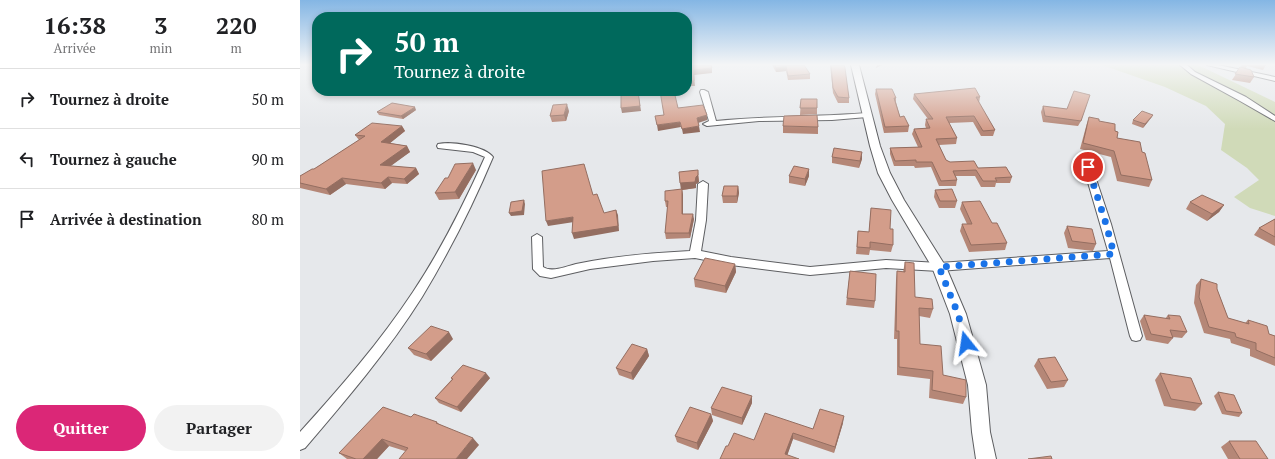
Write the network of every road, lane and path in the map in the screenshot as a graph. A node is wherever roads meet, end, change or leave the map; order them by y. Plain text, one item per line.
1 (860, 86) edge
2 (1219, 86) edge
3 (704, 92) dead end
4 (867, 115) junction
5 (1275, 118) edge
6 (442, 146) dead end
7 (1084, 155) dead end
8 (703, 184) dead end
9 (537, 236) dead end
10 (695, 254) junction
11 (1114, 254) junction
12 (939, 267) junction
13 (1136, 336) dead end
14 (300, 443) edge
15 (986, 459) edge

1 - 4 street
2 - 5 street
3 - 4 street
4 - 12 street
6 - 14 street
7 - 11 street
8 - 10 street
9 - 10 street
10 - 12 street
11 - 12 street
11 - 13 street
12 - 15 street

